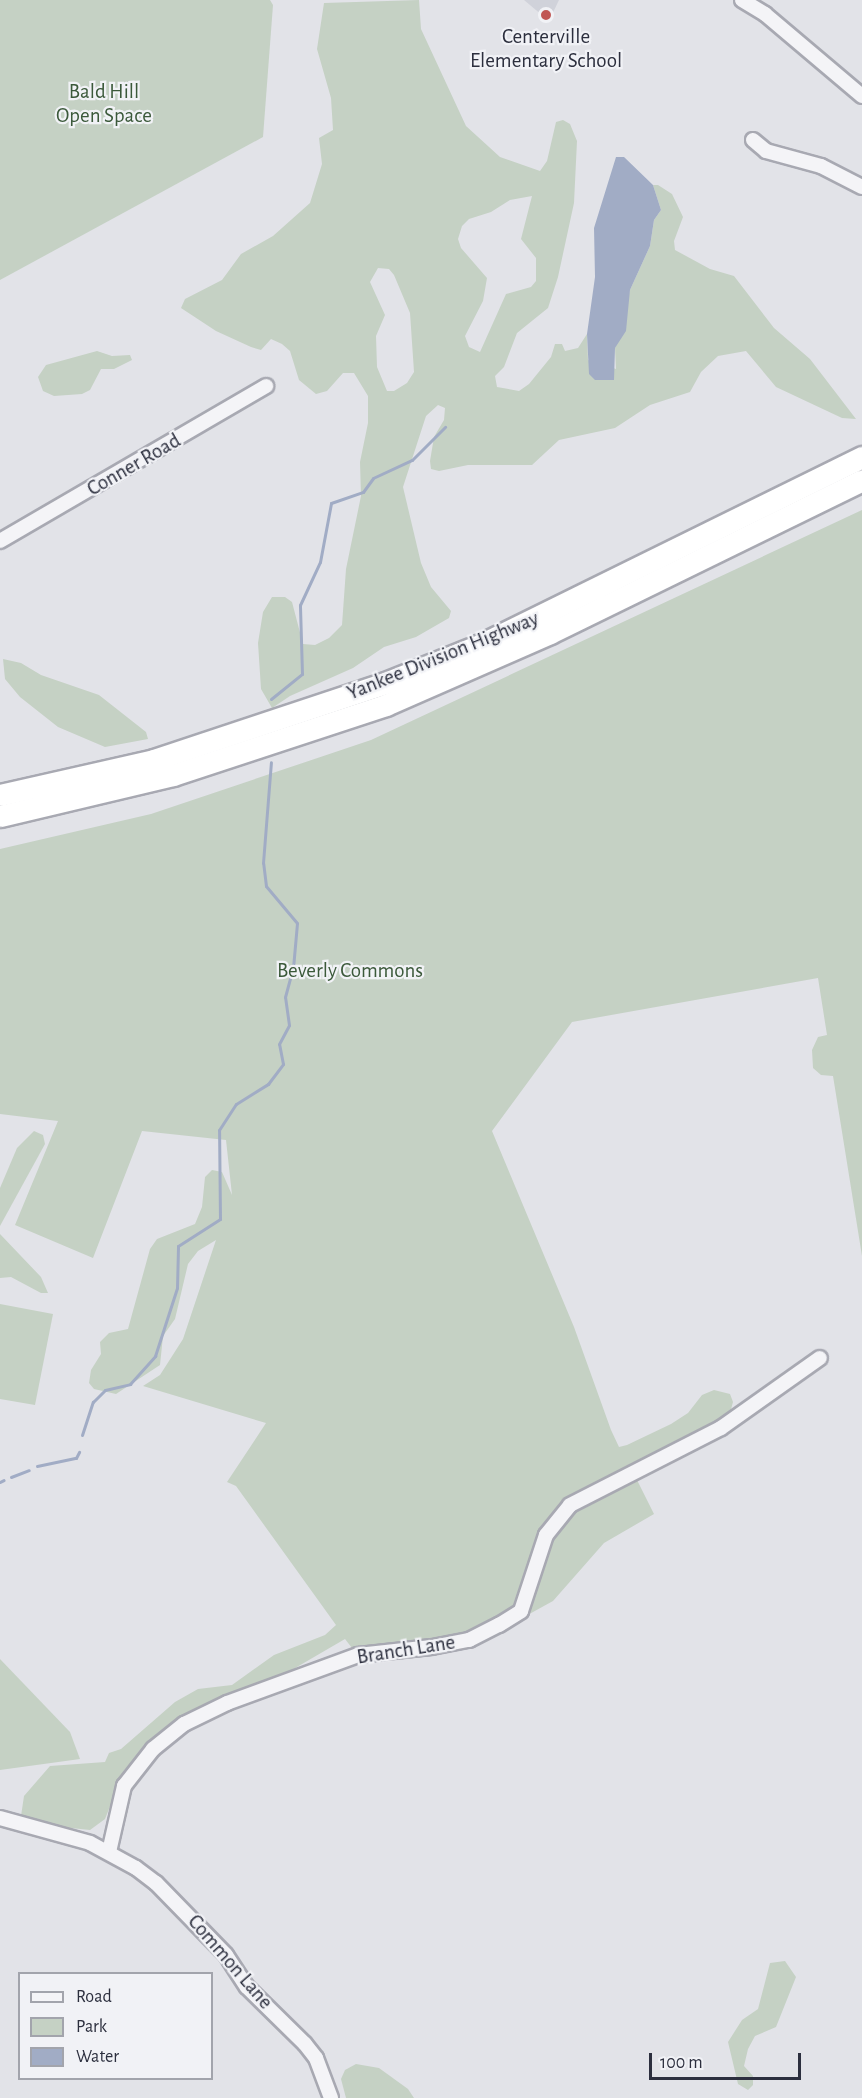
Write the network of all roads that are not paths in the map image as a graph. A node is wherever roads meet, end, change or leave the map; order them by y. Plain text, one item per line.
1 (742, 0) edge
2 (862, 96) edge
3 (753, 140) dead end
4 (862, 187) edge
5 (267, 386) dead end
6 (862, 457) edge
7 (862, 480) edge
8 (0, 541) edge
9 (0, 795) edge
10 (0, 816) edge
11 (820, 1358) dead end
12 (0, 1818) edge
13 (109, 1852) junction
14 (331, 2098) edge

1 - 2 street
3 - 4 street
5 - 8 street, Conner Road
6 - 9 highway, Yankee Division Highway
7 - 10 highway, Yankee Division Highway
11 - 13 street, Branch Lane
12 - 13 street, Common Lane
13 - 14 street, Common Lane

